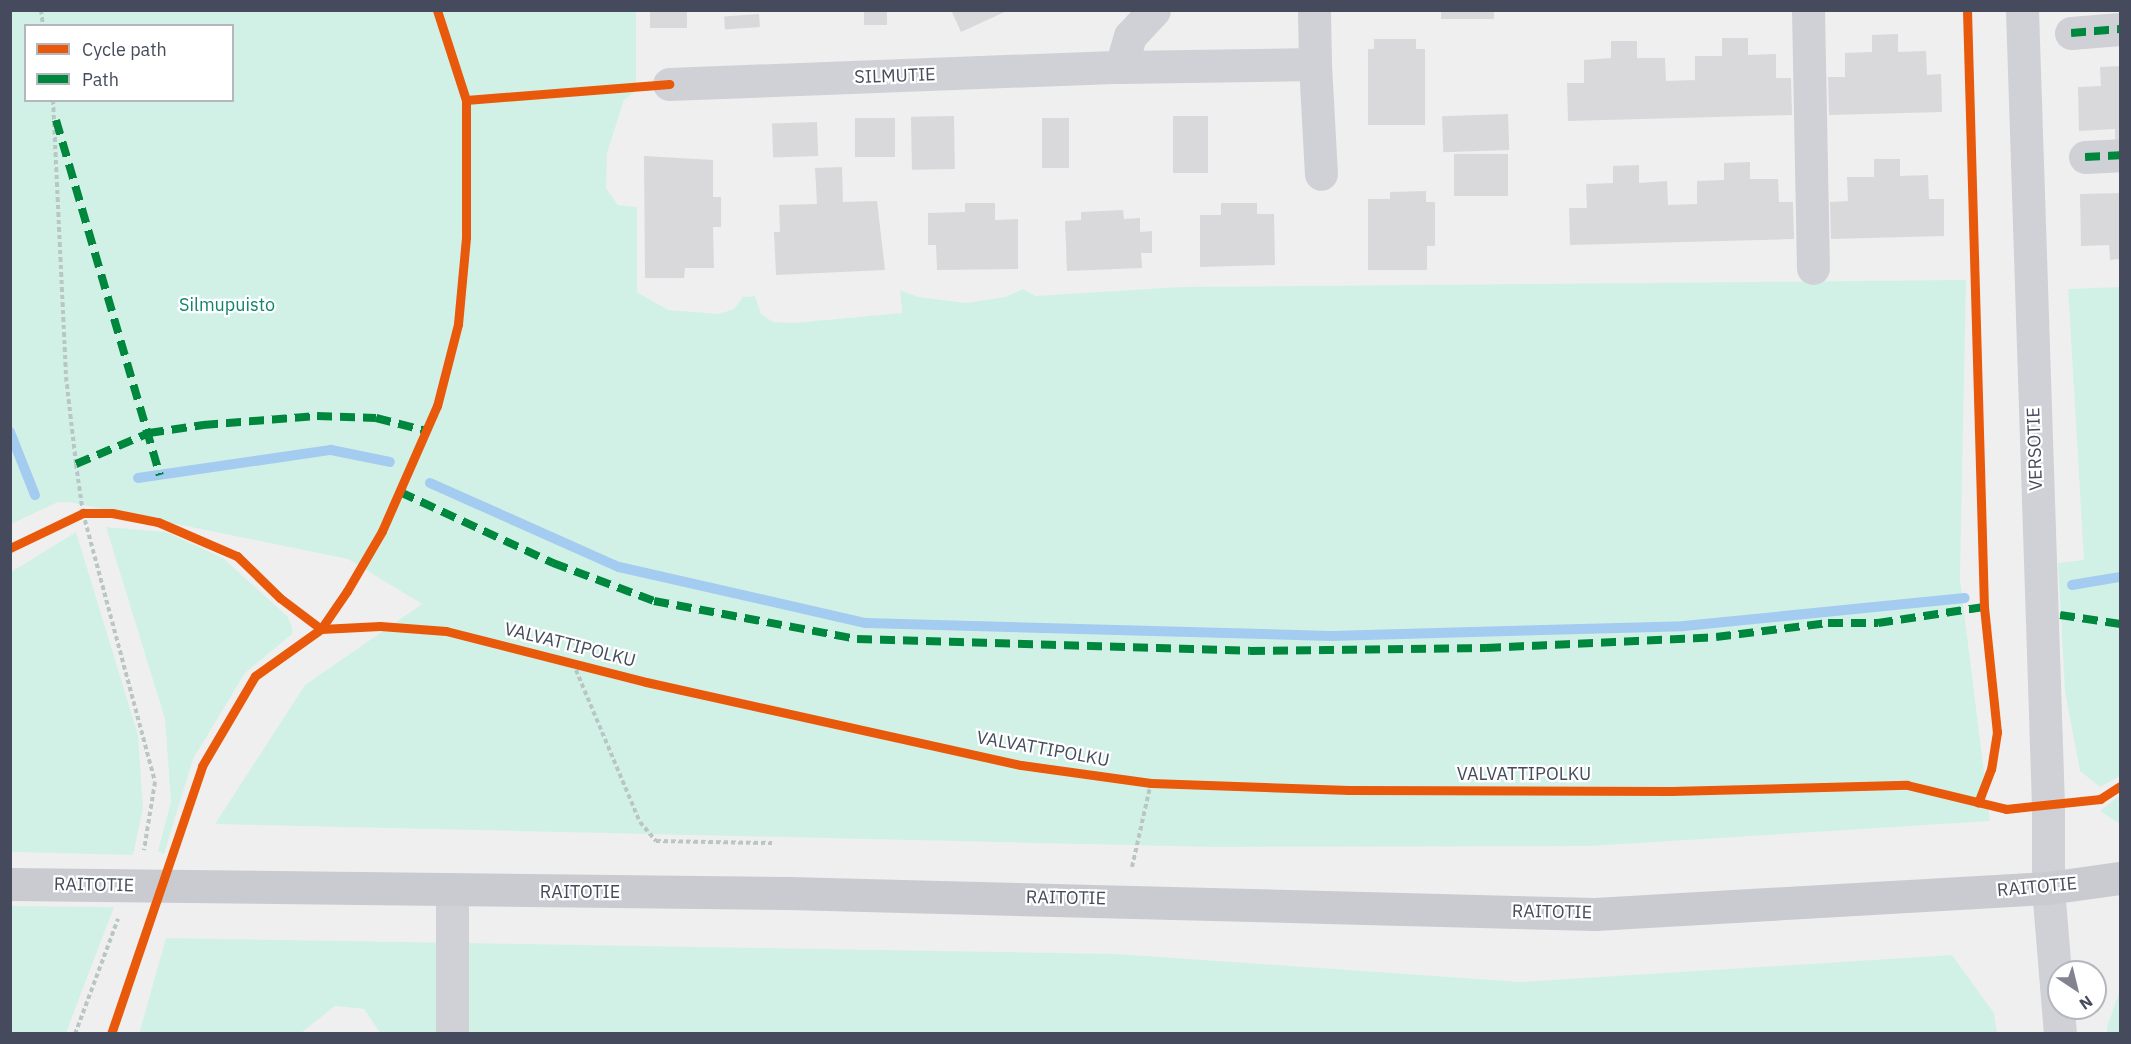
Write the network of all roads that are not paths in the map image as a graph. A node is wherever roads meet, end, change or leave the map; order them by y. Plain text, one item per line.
1 (1154, 10) edge
2 (1314, 10) edge
3 (1808, 10) edge
4 (2022, 10) edge
5 (2121, 29) edge
6 (2071, 33) dead end
7 (1315, 64) junction
8 (1121, 67) junction
9 (669, 84) dead end
10 (2121, 155) edge
11 (2085, 157) dead end
12 (1321, 174) dead end
13 (1813, 268) dead end
14 (2121, 878) edge
15 (10, 884) edge
16 (2048, 888) junction
17 (452, 892) junction
18 (452, 1034) edge
19 (2060, 1034) edge

1 - 8 street
2 - 7 street
3 - 13 street
4 - 16 street, VERSOTIE
5 - 6 street
7 - 8 street, SILMUTIE
7 - 12 street
8 - 9 street, SILMUTIE
10 - 11 street
14 - 16 main road, RAITOTIE
15 - 17 main road, RAITOTIE
16 - 17 main road, RAITOTIE
16 - 19 street, VERSOTIE
17 - 18 street

